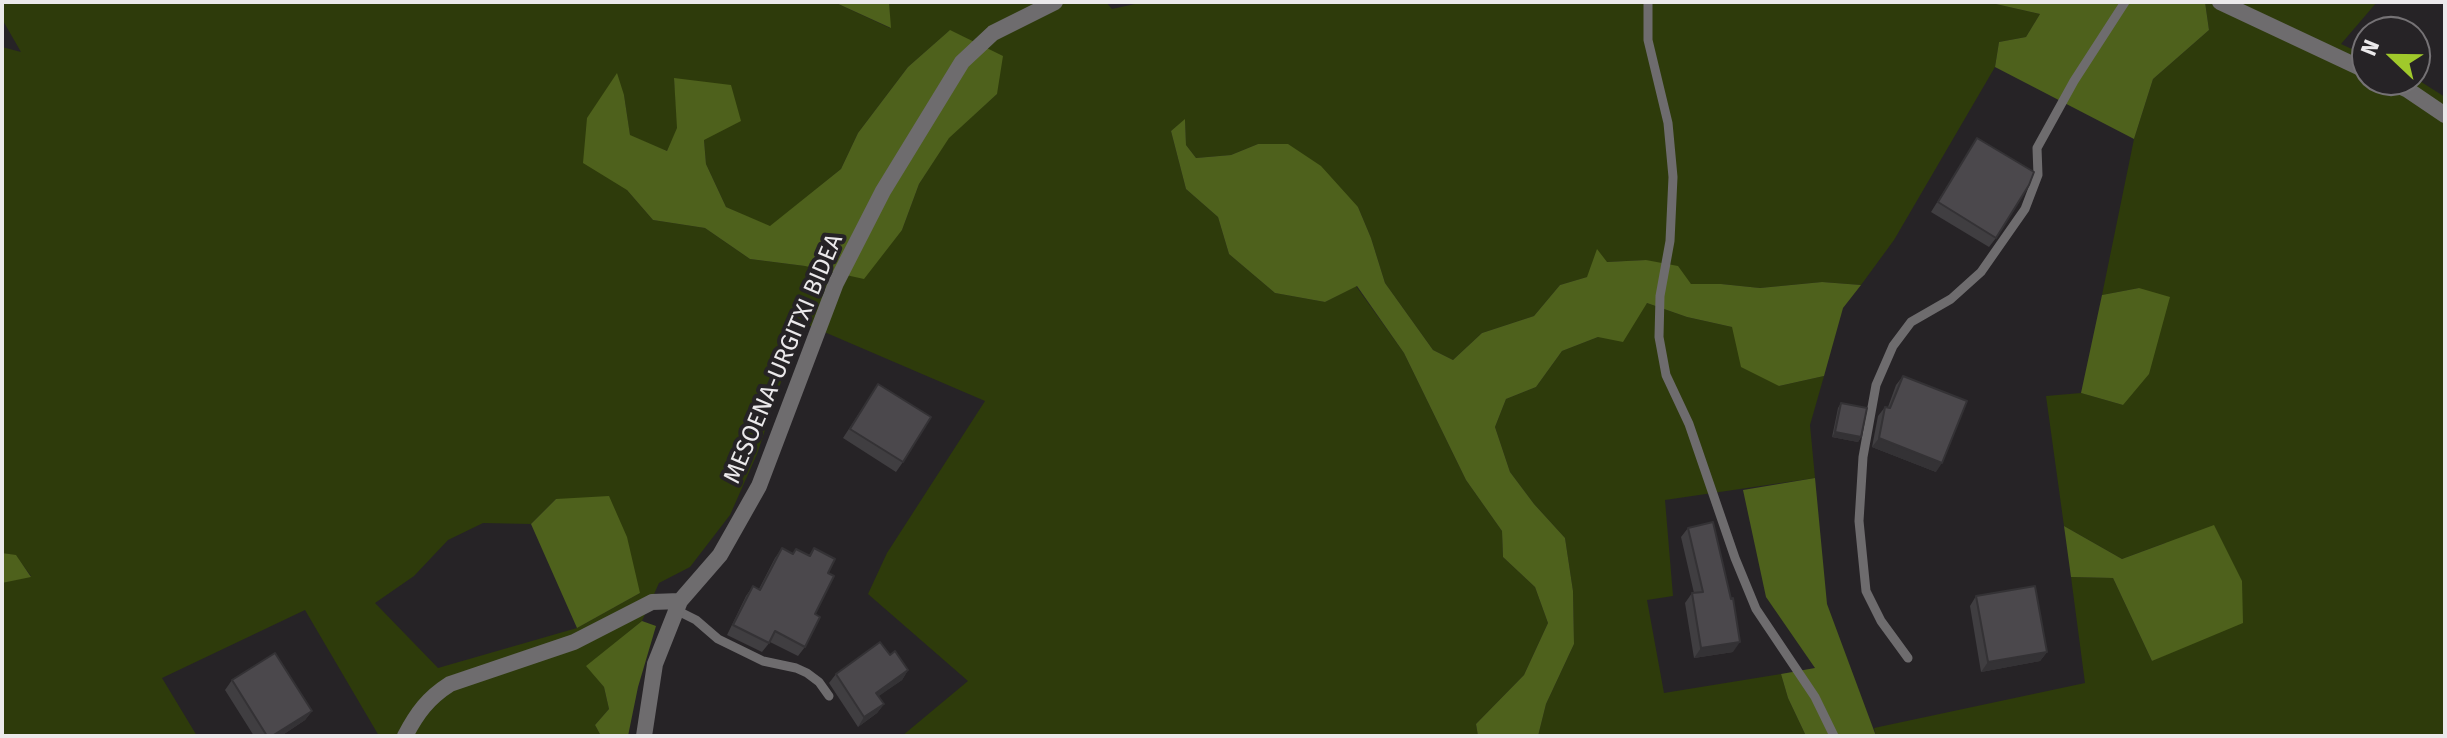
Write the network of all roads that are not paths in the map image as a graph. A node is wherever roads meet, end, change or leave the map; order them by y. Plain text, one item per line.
1 (1055, 2) edge
2 (1648, 2) edge
3 (2125, 2) edge
4 (2220, 2) edge
5 (2351, 63) edge
6 (2417, 96) edge
7 (2445, 115) edge
8 (678, 606) junction
9 (1908, 658) dead end
10 (829, 696) dead end
11 (405, 736) edge
12 (644, 736) edge
13 (1834, 736) edge

1 - 8 street, MESOENA-URGITXI BIDEA
2 - 13 lane
3 - 9 lane
4 - 5 street
6 - 7 street
8 - 10 lane
8 - 11 street
8 - 12 street, MESOENA-URGITXI BIDEA

